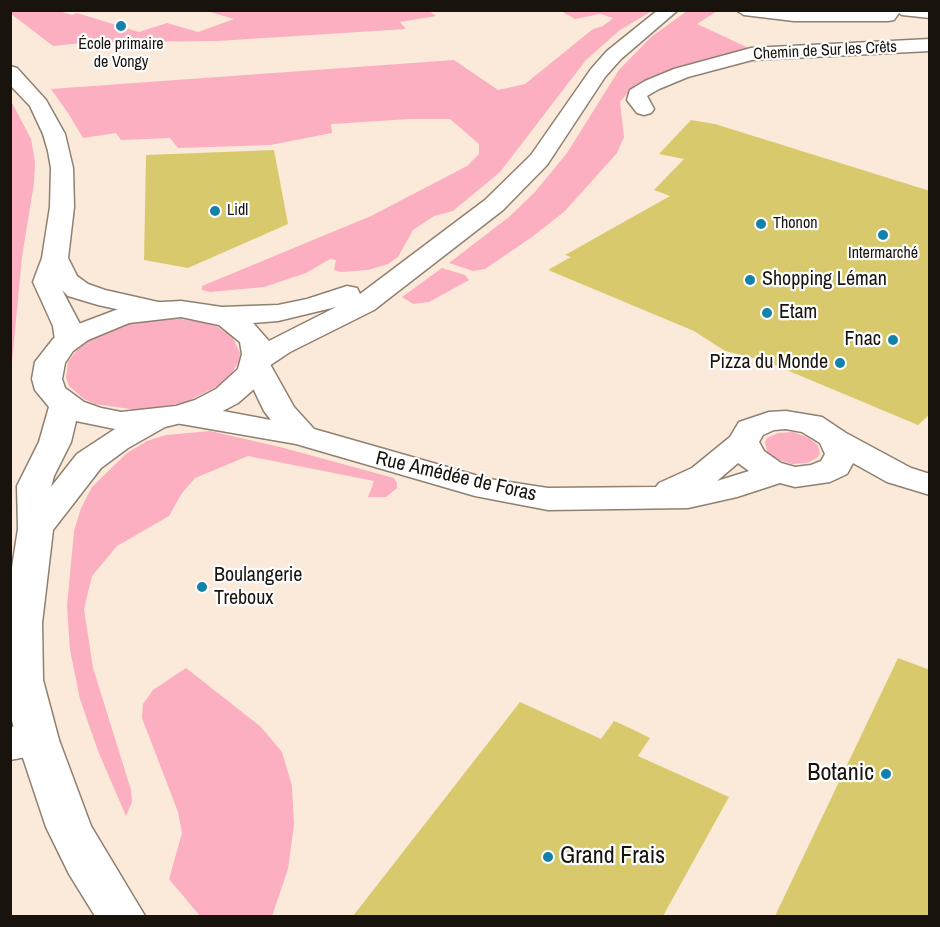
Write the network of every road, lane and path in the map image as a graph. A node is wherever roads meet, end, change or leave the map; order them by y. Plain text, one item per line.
1 (670, 10) edge
2 (744, 10) edge
3 (893, 10) edge
4 (902, 10) edge
5 (930, 14) edge
6 (930, 45) edge
7 (10, 72) edge
8 (644, 109) dead end
9 (55, 258) junction
10 (411, 266) junction
11 (158, 310) junction
12 (219, 316) junction
13 (69, 340) junction
14 (256, 362) junction
15 (65, 404) junction
16 (173, 416) junction
17 (303, 436) junction
18 (743, 442) junction
19 (833, 455) junction
20 (777, 473) junction
21 (914, 480) edge
22 (647, 498) junction
23 (36, 530) junction
24 (24, 742) edge
25 (121, 916) edge

1 - 10 street
2 - 3 street
4 - 5 street
6 - 8 street, Chemin de Sur les Crêts
7 - 9 street
9 - 11 street
9 - 13 street
10 - 12 street
10 - 14 street
11 - 12 street
11 - 13 street
12 - 14 street, Rue Amédée de Foras
13 - 15 street
14 - 16 street
14 - 17 street, Rue Amédée de Foras
15 - 16 street
15 - 23 street
16 - 17 street, Rue Amédée de Foras
16 - 23 street
17 - 22 street, Rue Amédée de Foras
18 - 19 street
18 - 20 street
18 - 22 street, Rue Amédée de Foras
19 - 20 street
19 - 21 street
20 - 22 street, Rue Amédée de Foras
23 - 24 street
24 - 25 street

